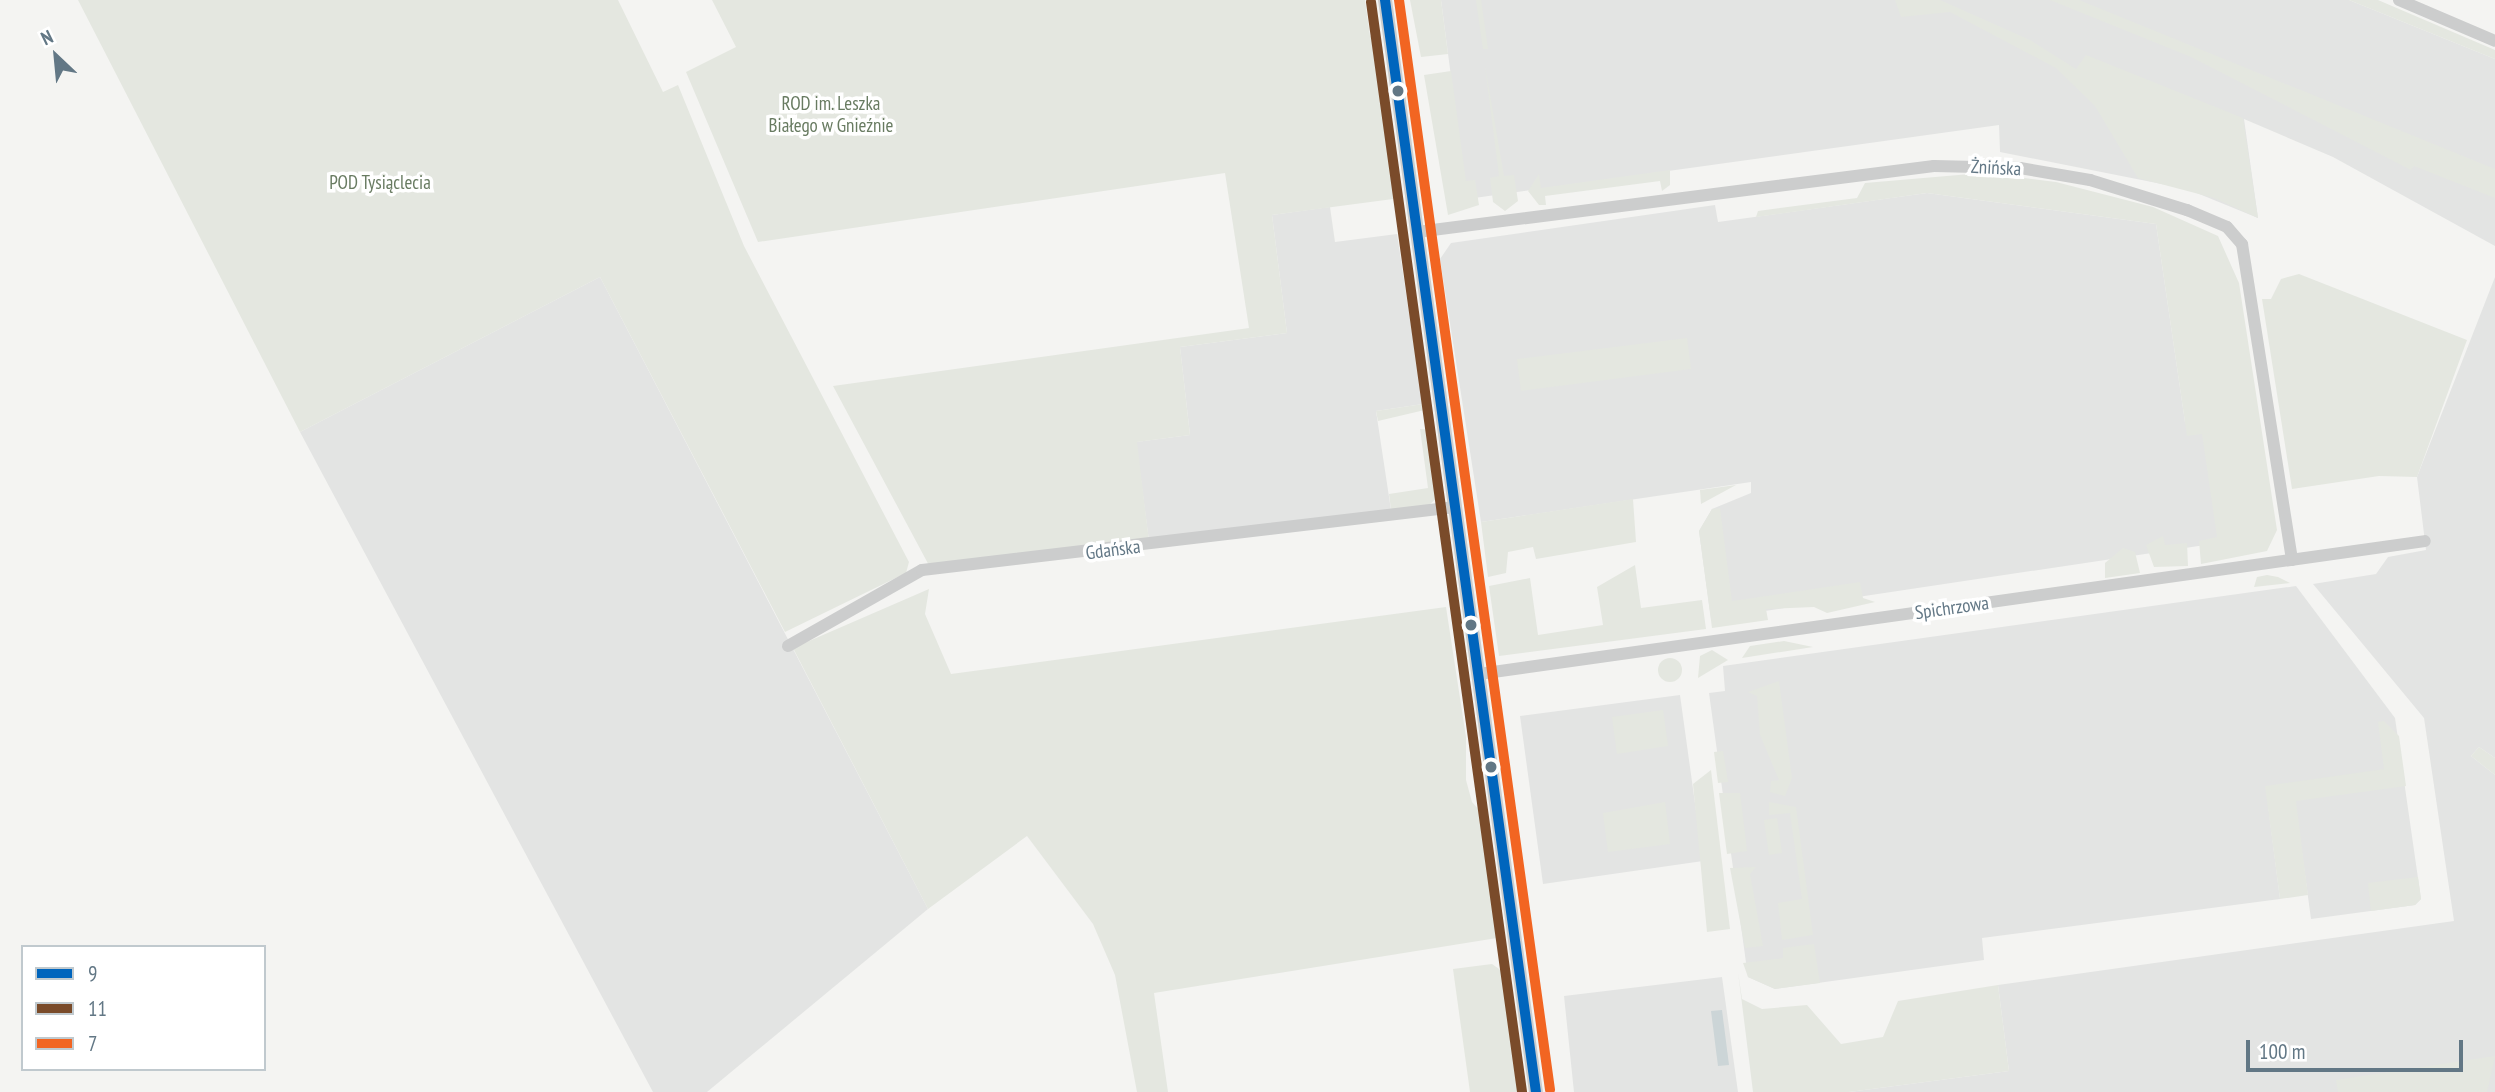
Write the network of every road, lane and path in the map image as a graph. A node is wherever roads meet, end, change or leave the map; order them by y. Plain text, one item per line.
1 (1385, 0) edge
2 (2399, 0) edge
3 (2495, 41) edge
4 (1417, 232) junction
5 (1455, 507) junction
6 (2425, 541) dead end
7 (2292, 560) junction
8 (788, 646) dead end
9 (1479, 674) junction
10 (1536, 1092) edge

1 - 4 street
2 - 3 street
4 - 5 street
4 - 7 street, Żnińska
5 - 8 street, Gdańska
5 - 9 street
6 - 7 street, Spichrzowa
7 - 9 street, Spichrzowa
9 - 10 street

